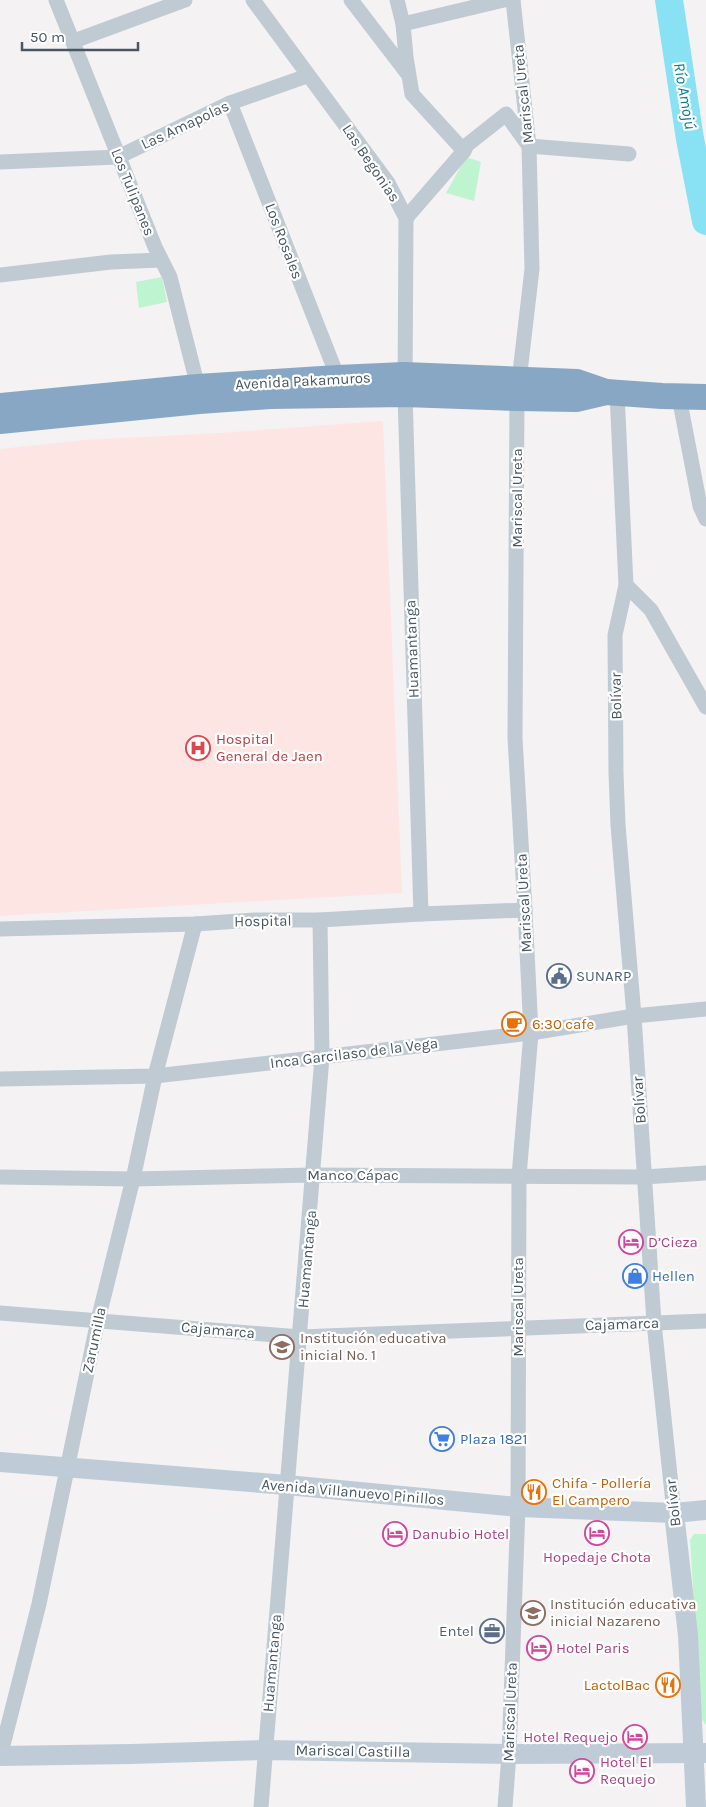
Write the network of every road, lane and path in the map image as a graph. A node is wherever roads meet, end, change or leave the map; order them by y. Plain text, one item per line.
1 (56, 0) edge
2 (185, 0) edge
3 (253, 0) edge
4 (397, 0) edge
5 (504, 0) edge
6 (513, 0) edge
7 (357, 4) edge
8 (403, 24) junction
9 (74, 41) junction
10 (307, 76) junction
11 (409, 76) junction
12 (230, 103) junction
13 (529, 146) junction
14 (464, 151) junction
15 (629, 154) dead end
16 (118, 157) junction
17 (0, 162) edge
18 (406, 218) junction
19 (161, 260) junction
20 (0, 274) edge
21 (338, 378) junction
22 (404, 384) junction
23 (198, 387) junction
24 (518, 389) junction
25 (612, 392) junction
26 (693, 397) edge
27 (0, 406) edge
28 (0, 421) edge
29 (706, 519) edge
30 (626, 585) junction
31 (706, 707) edge
32 (525, 910) junction
33 (421, 914) junction
34 (320, 920) junction
35 (195, 924) junction
36 (0, 930) edge
37 (706, 1009) edge
38 (634, 1016) junction
39 (531, 1032) junction
40 (322, 1057) junction
41 (155, 1076) junction
42 (0, 1080) edge
43 (706, 1174) edge
44 (314, 1175) junction
45 (519, 1176) junction
46 (644, 1176) junction
47 (0, 1177) edge
48 (133, 1179) junction
49 (0, 1313) edge
50 (98, 1320) junction
51 (706, 1321) edge
52 (654, 1322) junction
53 (517, 1328) junction
54 (300, 1337) junction
55 (0, 1462) edge
56 (67, 1468) junction
57 (287, 1485) junction
58 (518, 1507) junction
59 (706, 1510) edge
60 (674, 1513) junction
61 (265, 1750) junction
62 (700, 1753) edge
63 (509, 1754) junction
64 (0, 1756) edge
65 (261, 1807) edge
66 (505, 1807) edge
67 (696, 1807) edge

1 - 9 street, Los Tulipanes
2 - 9 street
3 - 10 street, Las Begonias
4 - 8 street
5 - 8 street
6 - 13 street, Mariscal Ureta
7 - 11 street
8 - 11 street
9 - 16 street, Los Tulipanes
10 - 12 street, Las Amapolas
10 - 18 street, Las Begonias
11 - 14 street
12 - 16 street, Las Amapolas
12 - 21 street, Los Rosales
13 - 14 street
13 - 15 street
13 - 24 street, Mariscal Ureta
14 - 18 street
16 - 17 street, Las Amapolas
16 - 19 street, Los Tulipanes
18 - 22 street, Las Begonias
19 - 20 street
19 - 23 street, Los Tulipanes
21 - 22 highway, Avenida Pakamuros
21 - 23 highway, Avenida Pakamuros
22 - 24 highway, Avenida Pakamuros
22 - 28 highway, Avenida Pakamuros
22 - 33 street, Huamantanga
23 - 27 highway, Avenida Pakamuros
24 - 25 highway, Avenida Pakamuros
24 - 32 street, Mariscal Ureta
25 - 26 highway, Avenida Pakamuros
25 - 30 street, Bolívar
26 - 29 street
30 - 31 street
30 - 38 street, Bolívar
32 - 33 street, Hospital
32 - 39 street, Mariscal Ureta
33 - 34 street, Hospital
34 - 35 street, Hospital
34 - 40 street, Huamantanga
35 - 36 street, Hospital
35 - 41 street, Zarumilla
37 - 38 street, Inca Garcilaso de la Vega
38 - 39 street, Inca Garcilaso de la Vega
38 - 46 street, Bolívar
39 - 40 street, Inca Garcilaso de la Vega
39 - 45 street, Mariscal Ureta
40 - 41 street, Inca Garcilaso de la Vega
40 - 44 street, Huamantanga
41 - 42 street, Inca Garcilaso de la Vega
41 - 48 street, Zarumilla
43 - 46 street, Manco Cápac
44 - 45 street, Manco Cápac
44 - 48 street, Manco Cápac
44 - 54 street, Huamantanga
45 - 46 street, Manco Cápac
45 - 53 street, Mariscal Ureta
46 - 52 street, Bolívar
47 - 48 street, Manco Cápac
48 - 50 street, Zarumilla
49 - 50 street, Cajamarca
50 - 54 street, Cajamarca
50 - 56 street, Zarumilla
51 - 52 street, Cajamarca
52 - 53 street, Cajamarca
52 - 60 street, Bolívar
53 - 54 street, Cajamarca
53 - 58 street, Mariscal Ureta
54 - 57 street, Huamantanga
55 - 56 street, Avenida Villanuevo Pinillos
56 - 57 street, Avenida Villanuevo Pinillos
56 - 64 street, Zarumilla
57 - 58 street, Avenida Villanuevo Pinillos
57 - 61 street, Huamantanga
58 - 60 street, Avenida Villanuevo Pinillos
58 - 63 street, Mariscal Ureta
59 - 60 street, Avenida Villanuevo Pinillos
60 - 62 street, Bolívar
61 - 63 street, Mariscal Castilla
61 - 64 street, Mariscal Castilla
61 - 65 street, Huamantanga
62 - 63 street, Mariscal Castilla
62 - 67 street, Bolívar
63 - 66 street, Mariscal Ureta

